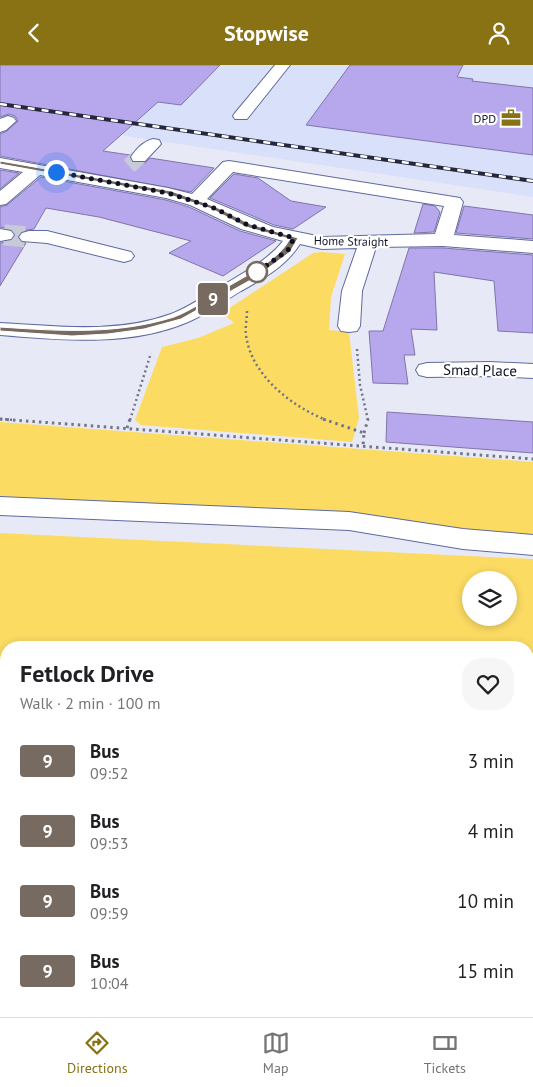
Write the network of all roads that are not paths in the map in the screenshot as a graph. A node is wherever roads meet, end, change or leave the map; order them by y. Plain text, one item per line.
1 (283, 65) edge
2 (241, 116) dead end
3 (153, 144) dead end
4 (0, 163) edge
5 (37, 169) junction
6 (112, 182) junction
7 (0, 200) edge
8 (196, 201) junction
9 (29, 237) tunnel mouth
10 (294, 238) junction
11 (443, 240) junction
12 (368, 243) junction
13 (533, 247) edge
14 (124, 256) dead end
15 (349, 326) road end
16 (0, 329) edge
17 (427, 370) dead end
18 (533, 371) edge
19 (0, 506) edge
20 (533, 545) edge

1 - 2 street
3 - 6 street
4 - 5 street, Home Straight
5 - 6 street, Home Straight
5 - 7 street
6 - 8 street, Home Straight
8 - 10 street, Home Straight
8 - 11 street
9 - 14 street
10 - 12 street, Home Straight
10 - 16 street
11 - 12 street, Home Straight
11 - 13 street, Home Straight
12 - 15 street
17 - 18 street, Smad Place
19 - 20 street

